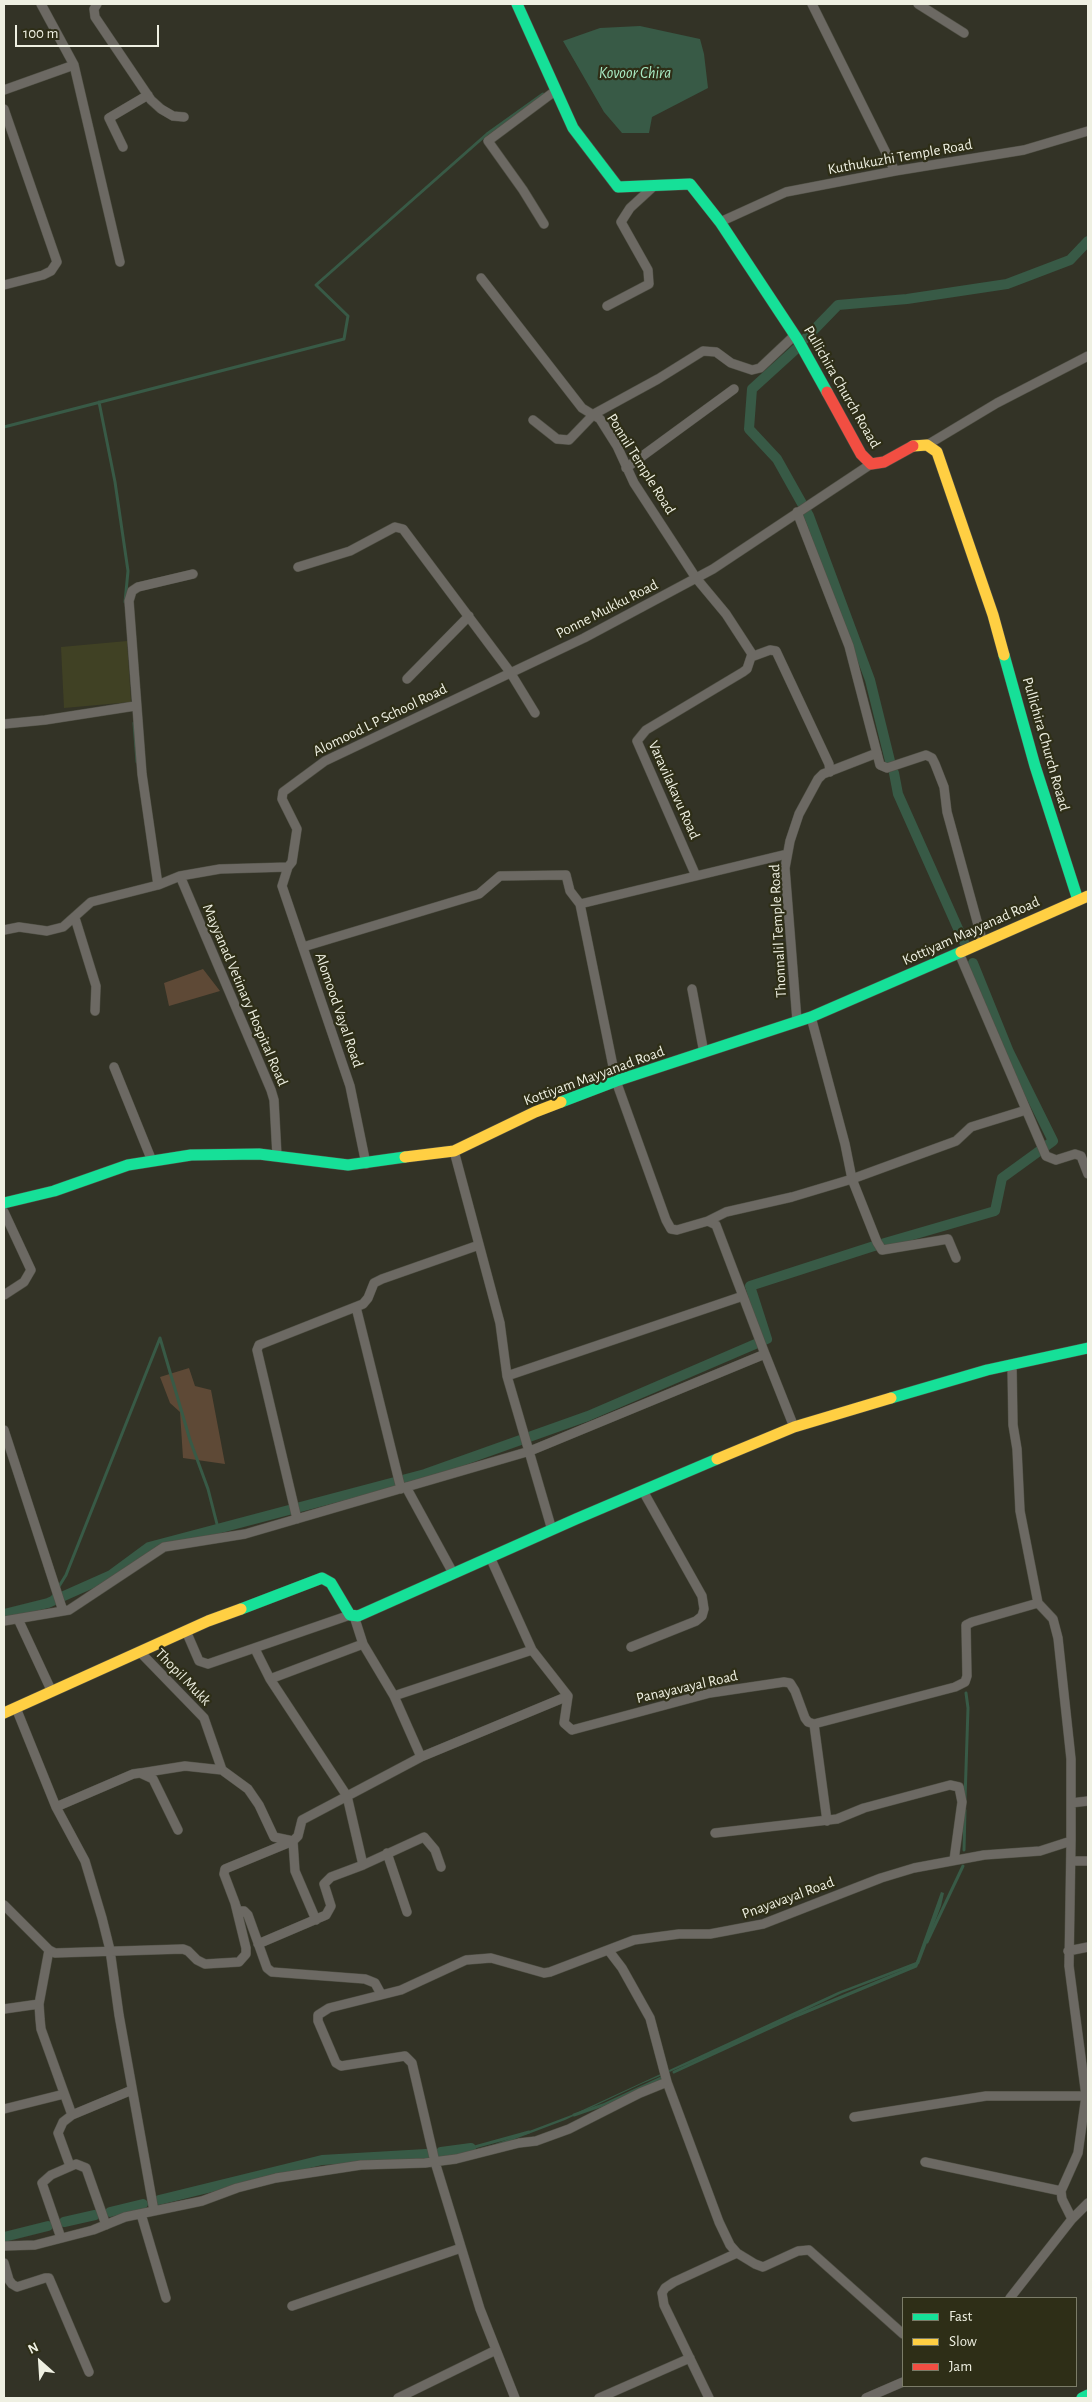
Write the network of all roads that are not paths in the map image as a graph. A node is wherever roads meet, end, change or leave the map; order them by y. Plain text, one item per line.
1 (41, 4) edge
2 (97, 4) edge
3 (516, 4) edge
4 (812, 4) edge
5 (918, 4) edge
6 (964, 33) dead end
7 (74, 65) junction
8 (4, 90) edge
9 (555, 91) junction
10 (148, 96) junction
11 (4, 109) edge
12 (184, 116) dead end
13 (1088, 131) edge
14 (123, 147) dead end
15 (895, 171) junction
16 (654, 186) junction
17 (720, 222) junction
18 (544, 224) dead end
19 (120, 262) dead end
20 (481, 278) dead end
21 (4, 285) edge
22 (607, 306) dead end
23 (794, 335) junction
24 (1088, 356) edge
25 (734, 389) dead end
26 (594, 414) junction
27 (533, 420) dead end
28 (927, 445) junction
29 (871, 464) junction
30 (626, 468) junction
31 (797, 512) junction
32 (298, 567) dead end
33 (192, 574) dead end
34 (696, 578) junction
35 (470, 616) junction
36 (751, 656) junction
37 (510, 672) junction
38 (407, 679) dead end
39 (135, 706) junction
40 (535, 714) dead end
41 (4, 724) edge
42 (877, 753) junction
43 (830, 772) junction
44 (787, 854) junction
45 (288, 867) junction
46 (180, 876) junction
47 (696, 876) junction
48 (158, 885) junction
49 (1083, 898) edge
50 (580, 904) junction
51 (75, 918) junction
52 (4, 930) edge
53 (982, 944) junction
54 (303, 947) junction
55 (959, 953) junction
56 (692, 989) dead end
57 (95, 1011) dead end
58 (811, 1017) junction
59 (797, 1021) junction
60 (704, 1053) junction
61 (114, 1067) dead end
62 (616, 1081) junction
63 (1026, 1110) junction
64 (454, 1151) junction
65 (276, 1156) junction
66 (152, 1161) junction
67 (366, 1164) junction
68 (1088, 1174) edge
69 (852, 1179) junction
70 (4, 1203) edge
71 (4, 1212) edge
72 (708, 1221) junction
73 (479, 1245) junction
74 (956, 1258) dead end
75 (4, 1295) edge
76 (743, 1296) junction
77 (356, 1307) junction
78 (1088, 1348) edge
79 (765, 1354) junction
80 (1012, 1366) junction
81 (507, 1376) junction
82 (794, 1427) junction
83 (4, 1430) edge
84 (530, 1451) junction
85 (404, 1488) junction
86 (642, 1491) junction
87 (297, 1519) junction
88 (552, 1530) junction
89 (490, 1557) junction
90 (453, 1573) junction
91 (1038, 1603) junction
92 (63, 1611) junction
93 (352, 1616) junction
94 (18, 1619) junction
95 (4, 1621) edge
96 (186, 1631) junction
97 (363, 1644) junction
98 (631, 1647) dead end
99 (255, 1649) junction
100 (532, 1650) junction
101 (140, 1652) junction
102 (270, 1679) junction
103 (52, 1692) junction
104 (394, 1696) junction
105 (568, 1696) junction
106 (16, 1708) junction
107 (4, 1713) edge
108 (814, 1724) junction
109 (421, 1757) junction
110 (222, 1770) junction
111 (140, 1773) junction
112 (347, 1796) junction
113 (1088, 1801) edge
114 (1071, 1803) junction
115 (56, 1807) junction
116 (827, 1821) junction
117 (178, 1830) dead end
118 (715, 1833) dead end
119 (293, 1841) junction
120 (1071, 1841) junction
121 (387, 1853) junction
122 (954, 1860) junction
123 (1071, 1861) junction
124 (1088, 1861) edge
125 (363, 1865) junction
126 (440, 1867) dead end
127 (235, 1903) junction
128 (4, 1905) edge
129 (407, 1912) dead end
130 (316, 1920) junction
131 (258, 1944) junction
132 (1088, 1947) edge
133 (49, 1950) junction
134 (110, 1950) junction
135 (609, 1951) junction
136 (1068, 1951) junction
137 (381, 1994) junction
138 (39, 2004) junction
139 (4, 2009) edge
140 (667, 2082) junction
141 (132, 2090) junction
142 (64, 2094) junction
143 (1086, 2096) junction
144 (4, 2109) edge
145 (72, 2115) junction
146 (854, 2118) dead end
147 (436, 2162) junction
148 (925, 2162) dead end
149 (70, 2166) junction
150 (1062, 2191) junction
151 (1088, 2204) edge
152 (154, 2211) junction
153 (141, 2214) junction
154 (1072, 2219) junction
155 (106, 2225) junction
156 (61, 2238) junction
157 (4, 2246) edge
158 (461, 2248) junction
159 (737, 2253) junction
160 (4, 2263) edge
161 (1011, 2297) edge
162 (166, 2298) dead end
163 (292, 2306) dead end
164 (902, 2333) edge
165 (496, 2350) junction
166 (690, 2358) junction
167 (89, 2372) dead end
168 (902, 2382) edge
169 (1088, 2395) edge
170 (398, 2398) edge
171 (515, 2398) edge
172 (599, 2398) edge
173 (709, 2398) edge
174 (866, 2398) edge
175 (1082, 2398) edge

1 - 7 street
2 - 10 street
3 - 9 main road, Pullichira Church Roaad
4 - 15 street
5 - 6 street
7 - 8 street
7 - 19 street
9 - 16 main road, Pullichira Church Roaad
9 - 18 street
10 - 12 street
10 - 14 street
11 - 21 street
13 - 15 street, Kuthukuzhi Temple Road
15 - 17 street, Kuthukuzhi Temple Road
16 - 17 main road, Pullichira Church Roaad
16 - 22 street
17 - 23 main road, Pullichira Church Roaad
20 - 26 street, Ponnil Temple Road
23 - 26 street
23 - 29 main road, Pullichira Church Roaad
24 - 28 street
25 - 30 street
26 - 27 street
26 - 30 street, Ponnil Temple Road
28 - 29 main road, Pullichira Church Roaad
28 - 49 main road, Pullichira Church Roaad
29 - 31 street, Ponne Mukku Road
30 - 34 street, Ponnil Temple Road
31 - 34 street, Ponne Mukku Road
31 - 42 street
32 - 35 street
33 - 39 street
34 - 36 street
34 - 37 street, Ponne Mukku Road
35 - 37 street
35 - 38 street
36 - 43 street
36 - 47 street, Varavilakavu Road
37 - 40 street
37 - 45 street, Alomood L P School Road
39 - 41 street
39 - 48 street
42 - 43 street
42 - 53 street
43 - 44 street, Thonnalil Temple Road
44 - 47 street
44 - 59 street, Thonnalil Temple Road
45 - 46 street
45 - 54 street, Alomood Vayal Road
46 - 48 street
46 - 65 street, Mayyanad Vetinary Hospital Road
47 - 50 street
48 - 51 street
49 - 53 main road, Kottiyam Mayyanad Road
50 - 54 street
50 - 62 street
51 - 52 street
51 - 57 street
53 - 55 main road, Kottiyam Mayyanad Road
54 - 67 street, Alomood Vayal Road
55 - 58 main road, Kottiyam Mayyanad Road
55 - 63 street
56 - 60 street
58 - 59 main road, Kottiyam Mayyanad Road
58 - 69 street
59 - 60 main road, Kottiyam Mayyanad Road
60 - 62 main road, Kottiyam Mayyanad Road
61 - 66 street
62 - 64 main road, Kottiyam Mayyanad Road
62 - 72 street
63 - 68 street
63 - 69 street
64 - 67 main road, Kottiyam Mayyanad Road
64 - 73 street
65 - 66 main road, Kottiyam Mayyanad Road
65 - 67 main road, Kottiyam Mayyanad Road
66 - 70 main road, Kottiyam Mayyanad Road
69 - 72 street
69 - 74 street
71 - 75 street
72 - 76 street
73 - 77 street
73 - 81 street
76 - 79 street
76 - 81 street
77 - 85 street
77 - 87 street
78 - 80 main road
79 - 82 street
79 - 84 street
80 - 82 main road
80 - 91 street
81 - 84 street
82 - 86 main road
83 - 92 street
84 - 85 street
84 - 88 street
85 - 87 street
85 - 90 street
86 - 88 main road
86 - 98 street
87 - 92 street
88 - 89 main road
89 - 90 main road
89 - 100 street
90 - 93 main road
91 - 108 street
91 - 114 street
92 - 94 street
93 - 96 main road
93 - 97 street
93 - 99 street
94 - 95 street
94 - 103 street
96 - 99 street
96 - 101 main road
97 - 102 street
97 - 104 street
99 - 102 street
100 - 104 street
100 - 105 street
101 - 103 main road
101 - 110 street, Thopil Mukk
102 - 112 street
103 - 106 main road
104 - 109 street
105 - 108 street, Panayavayal Road
105 - 109 street
106 - 107 main road
106 - 115 street
108 - 116 street
109 - 112 street
110 - 111 street
110 - 119 street
111 - 115 street
111 - 117 street
112 - 119 street
112 - 125 street
113 - 114 street
114 - 120 street
115 - 134 street
116 - 118 street
116 - 122 street
119 - 127 street
119 - 130 street
120 - 122 street, Pnayavayal Road
120 - 123 street
121 - 125 street
121 - 126 street
121 - 129 street
122 - 135 street, Pnayavayal Road
123 - 124 street
123 - 136 street
125 - 130 street
127 - 131 street
127 - 134 street
128 - 133 street
130 - 131 street
131 - 137 street
132 - 136 street
133 - 134 street
133 - 138 street
134 - 141 street
135 - 137 street, Pnayavayal Road
135 - 140 street
136 - 143 street
137 - 147 street, Pnayavayal Road
138 - 139 street
138 - 142 street
140 - 147 street
140 - 159 street
141 - 145 street
141 - 152 street
142 - 144 street
142 - 145 street
143 - 146 street
143 - 150 street
145 - 149 street
147 - 152 street
147 - 158 street
148 - 150 street
149 - 155 street
149 - 156 street
150 - 154 street
151 - 154 street
152 - 153 street
153 - 155 street
153 - 162 street
154 - 161 street
155 - 156 street
156 - 157 street
158 - 163 street
158 - 165 street
159 - 164 street
159 - 166 street
160 - 167 street
165 - 170 street
165 - 171 street
166 - 172 street
166 - 173 street
168 - 174 street
169 - 175 main road

